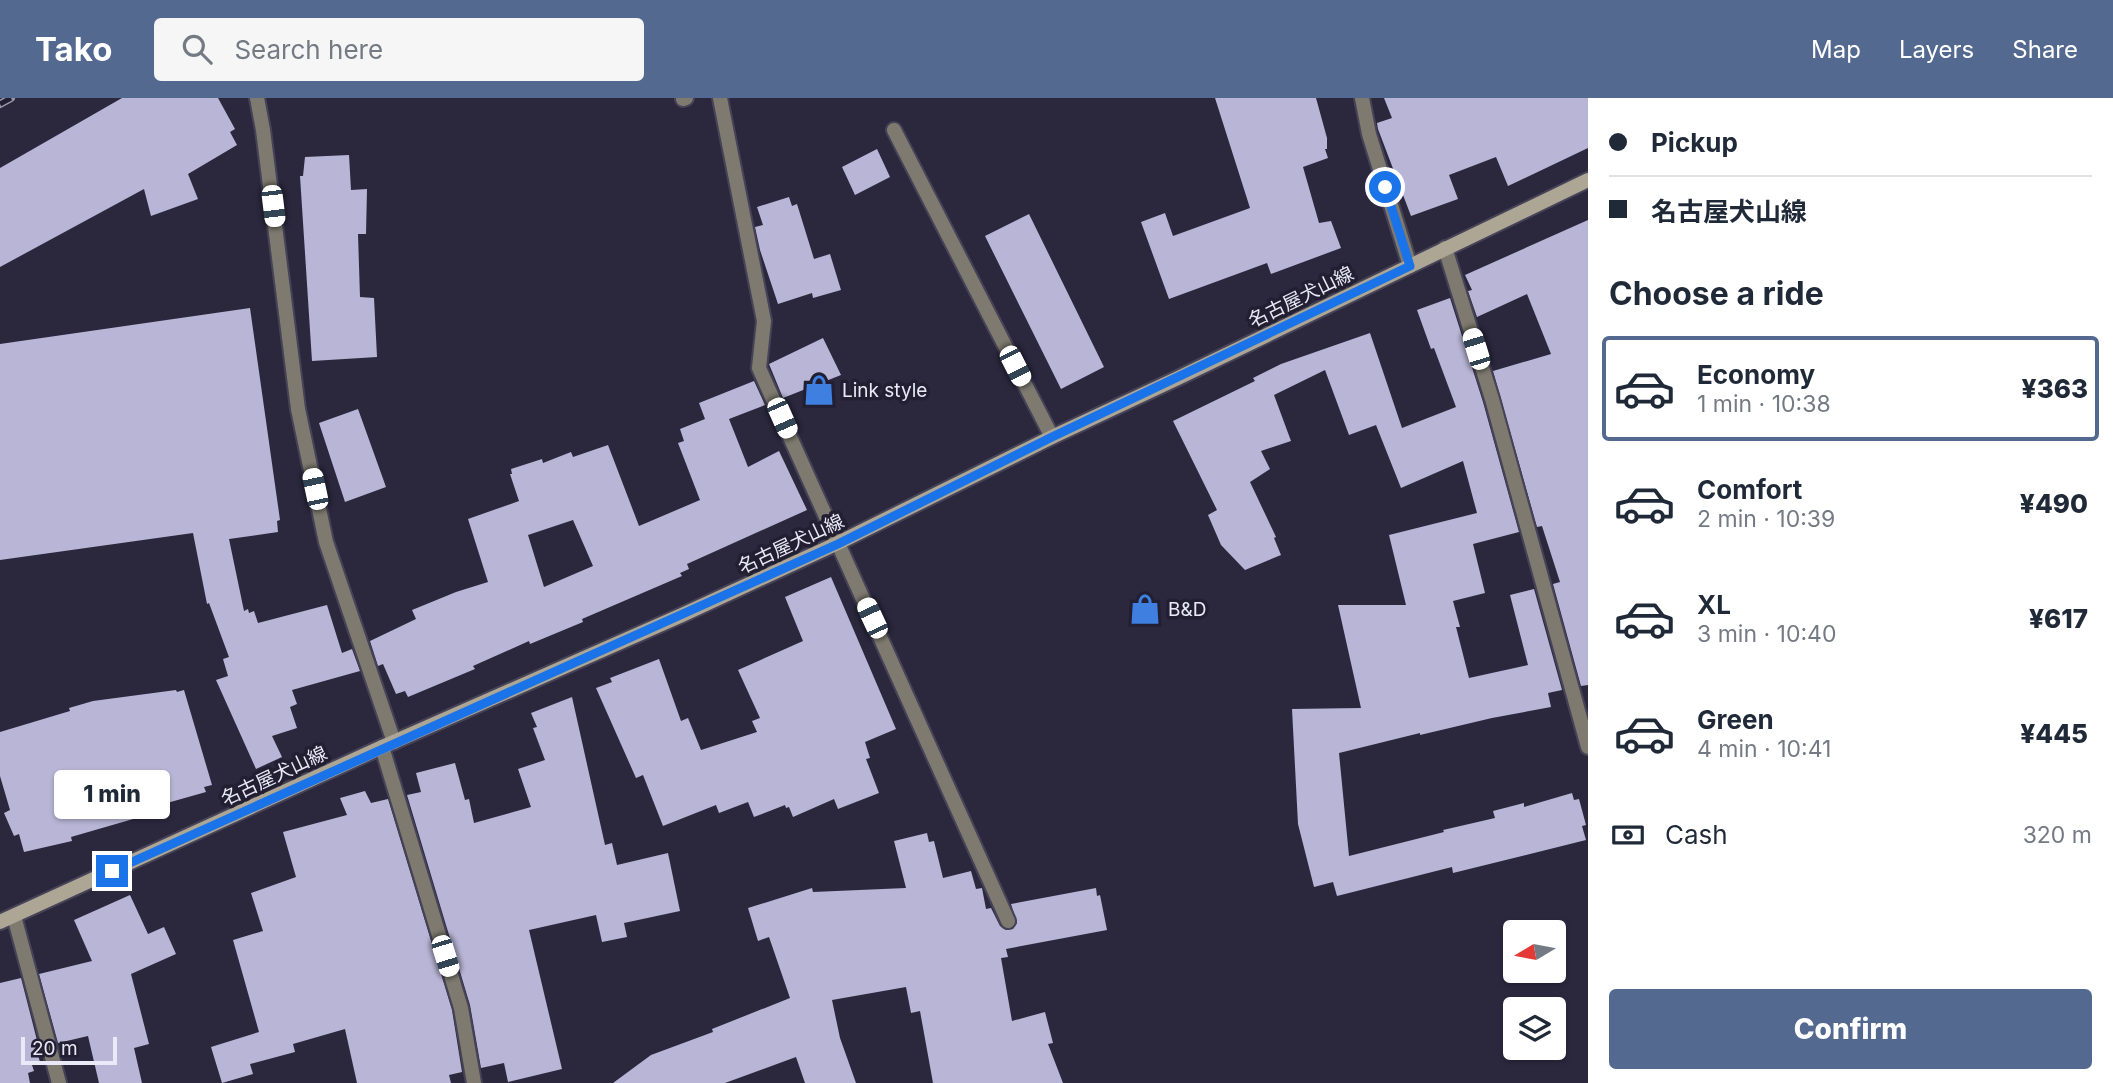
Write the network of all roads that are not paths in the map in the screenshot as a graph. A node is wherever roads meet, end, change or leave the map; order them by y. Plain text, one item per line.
1 (257, 98) edge
2 (720, 98) edge
3 (1362, 98) edge
4 (894, 130) dead end
5 (1588, 180) edge
6 (1445, 248) junction
7 (1410, 266) junction
8 (1052, 437) junction
9 (838, 544) junction
10 (388, 745) junction
11 (1588, 747) edge
12 (7, 919) edge
13 (1008, 921) dead end
14 (59, 1083) edge
15 (474, 1083) edge

1 - 10 street
2 - 9 street
3 - 7 street
4 - 8 street
5 - 6 main road, 名古屋犬山線
6 - 7 main road, 名古屋犬山線
6 - 11 street
7 - 8 main road, 名古屋犬山線
8 - 9 main road, 名古屋犬山線
9 - 10 main road, 名古屋犬山線
9 - 13 street
10 - 12 main road, 名古屋犬山線
10 - 15 street
12 - 14 street

